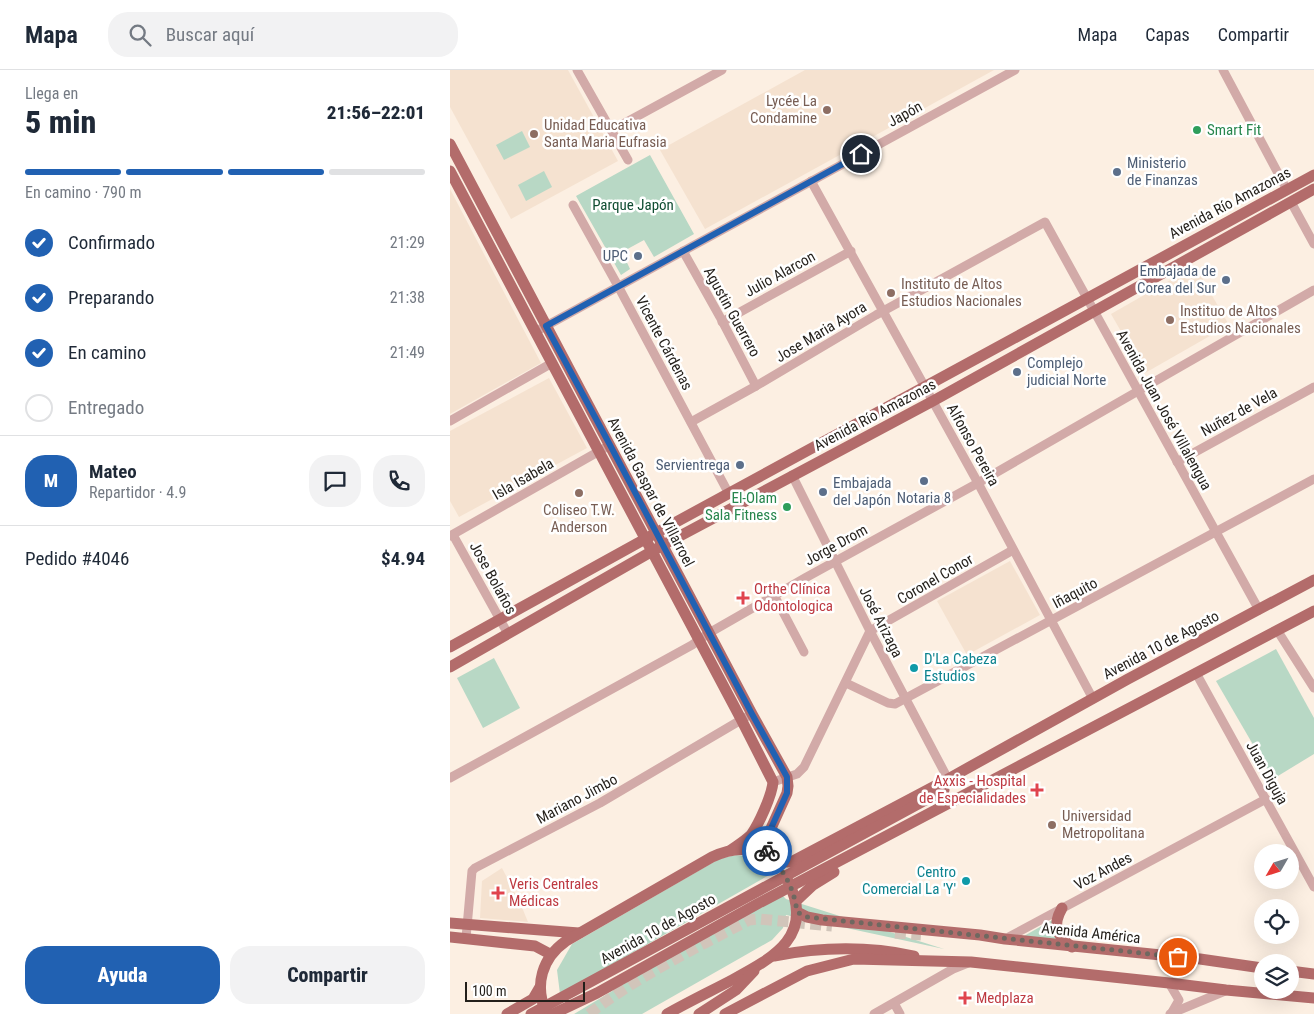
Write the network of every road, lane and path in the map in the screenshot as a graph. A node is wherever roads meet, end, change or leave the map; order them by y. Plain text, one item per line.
1 (577, 70) edge
2 (722, 70) edge
3 (1015, 70) edge
4 (1223, 70) edge
5 (612, 130) junction
6 (450, 144) edge
7 (628, 160) dead end
8 (450, 171) edge
9 (1314, 174) edge
10 (811, 181) junction
11 (1287, 190) junction
12 (1314, 190) edge
13 (1291, 202) junction
14 (482, 204) junction
15 (573, 205) dead end
16 (471, 211) junction
17 (1045, 222) joint
18 (1314, 244) edge
19 (683, 251) junction
20 (851, 251) junction
21 (618, 286) junction
22 (1314, 290) edge
23 (1087, 298) junction
24 (883, 311) junction
25 (1094, 311) junction
26 (722, 322) junction
27 (540, 329) junction
28 (552, 363) junction
29 (756, 386) junction
30 (925, 387) junction
31 (1314, 387) edge
32 (1138, 391) junction
33 (933, 401) junction
34 (450, 422) edge
35 (691, 422) junction
36 (610, 445) junction
37 (599, 452) junction
38 (1177, 462) junction
39 (792, 476) junction
40 (1314, 479) edge
41 (978, 483) junction
42 (729, 494) junction
43 (656, 533) junction
44 (1216, 533) junction
45 (451, 536) edge
46 (644, 539) junction
47 (663, 545) junction
48 (1014, 550) junction
49 (651, 552) junction
50 (835, 561) junction
51 (1314, 580) edge
52 (774, 595) junction
53 (1259, 610) junction
54 (1314, 611) edge
55 (501, 619) junction
56 (1052, 621) junction
57 (1277, 630) junction
58 (870, 632) junction
59 (709, 633) junction
60 (508, 634) junction
61 (699, 640) junction
62 (450, 647) edge
63 (804, 652) dead end
64 (450, 668) edge
65 (1196, 673) junction
66 (846, 683) junction
67 (1314, 688) edge
68 (1093, 698) junction
69 (906, 699) junction
70 (746, 716) junction
71 (1022, 738) junction
72 (1030, 760) junction
73 (787, 777) junction
74 (450, 778) edge
75 (948, 780) junction
76 (773, 782) junction
77 (1266, 800) junction
78 (731, 850) junction
79 (774, 863) junction
80 (1314, 887) edge
81 (795, 902) junction
82 (1062, 908) junction
83 (450, 922) edge
84 (467, 924) junction
85 (579, 933) junction
86 (921, 935) tunnel mouth
87 (450, 937) edge
88 (466, 938) junction
89 (1005, 939) junction
90 (1072, 947) junction
91 (550, 954) junction
92 (774, 956) junction
93 (942, 962) junction
94 (971, 962) junction
95 (758, 966) junction
96 (1254, 967) edge
97 (1299, 972) edge
98 (1314, 974) edge
99 (1169, 983) junction
100 (541, 985) junction
101 (1226, 990) junction
102 (1314, 998) edge
103 (894, 1003) junction
104 (506, 1014) edge
105 (531, 1014) edge
106 (547, 1014) edge
107 (553, 1014) edge
108 (667, 1014) edge
109 (699, 1014) edge
110 (727, 1014) edge
111 (874, 1014) edge
112 (900, 1014) edge
113 (1170, 1014) edge

1 - 5 street
2 - 5 street
3 - 10 street, Japón
4 - 11 street
5 - 7 street
6 - 14 main road, Avenida Gaspar de Villarroel
8 - 16 main road, Avenida Gaspar de Villarroel
9 - 11 main road, Avenida Río Amazonas
10 - 19 street, Japón
10 - 20 street, Alfonso Pereira
11 - 23 main road, Avenida Río Amazonas
12 - 13 main road, Avenida Río Amazonas
13 - 18 street
13 - 25 main road, Avenida Río Amazonas
14 - 16 main road
14 - 27 main road, Avenida Gaspar de Villarroel
15 - 21 street, Vicente Cárdenas
16 - 27 main road, Avenida Gaspar de Villarroel
17 - 23 street, Avenida Juan José Villalengua
17 - 24 street, Jose Maria Ayora
19 - 21 street, Japón
19 - 26 street, Agustin Guerrero
20 - 24 street, Alfonso Pereira
20 - 26 street, Julio Alarcon
21 - 27 street, Japón
21 - 35 street, Vicente Cárdenas
22 - 32 street, Jorge Drom
23 - 25 street, Avenida Juan José Villalengua
23 - 30 main road, Avenida Río Amazonas
24 - 29 street, Jose Maria Ayora
24 - 30 street, Alfonso Pereira
25 - 32 street, Avenida Juan José Villalengua
25 - 33 main road, Avenida Río Amazonas
26 - 29 street, Agustin Guerrero
27 - 28 main road, Avenida Gaspar de Villarroel
27 - 36 main road, Avenida Gaspar de Villarroel
28 - 34 street
28 - 37 main road, Avenida Gaspar de Villarroel
29 - 35 street, Jose Maria Ayora
30 - 33 street, Alfonso Pereira
30 - 42 main road, Avenida Río Amazonas
31 - 38 street, Nuñez de Vela
32 - 38 street, Avenida Juan José Villalengua
32 - 41 street, Jorge Drom
33 - 39 main road, Avenida Río Amazonas
33 - 41 street, Alfonso Pereira
35 - 42 street, Vicente Cárdenas
36 - 37 street, Isla Isabela
36 - 43 main road, Avenida Gaspar de Villarroel
37 - 45 street, Isla Isabela
37 - 46 main road, Avenida Gaspar de Villarroel
38 - 44 street, Avenida Juan José Villalengua
39 - 47 main road, Avenida Río Amazonas
39 - 50 street, José Arizaga
40 - 44 street, Iñaquito
41 - 48 street, Alfonso Pereira
41 - 50 street, Jorge Drom
42 - 43 main road, Avenida Río Amazonas
43 - 46 main road, Avenida Río Amazonas
43 - 47 main road, Avenida Gaspar de Villarroel
44 - 53 street, Avenida Juan José Villalengua
44 - 56 street, Iñaquito
45 - 55 street, Jose Bolaños
46 - 49 main road, Avenida Gaspar de Villarroel
46 - 55 main road, Avenida Río Amazonas
47 - 49 main road, Avenida Río Amazonas
47 - 59 main road, Avenida Gaspar de Villarroel
48 - 56 street, Alfonso Pereira
48 - 58 street, Coronel Conor
49 - 60 main road, Avenida Río Amazonas
49 - 61 main road, Avenida Gaspar de Villarroel
50 - 52 street, Jorge Drom
50 - 58 street, José Arizaga
51 - 53 main road, Avenida 10 de Agosto
52 - 59 street, Jorge Drom
52 - 63 street
53 - 68 main road, Avenida 10 de Agosto
54 - 57 main road, Avenida 10 de Agosto
55 - 60 street, Jose Bolaños
55 - 62 main road, Avenida Río Amazonas
56 - 68 street, Alfonso Pereira
56 - 69 street, Iñaquito
57 - 65 main road, Avenida 10 de Agosto
57 - 67 street
58 - 66 street
58 - 69 street, José Arizaga
59 - 61 street, Jorge Drom
59 - 70 main road, Avenida Gaspar de Villarroel
60 - 64 main road, Avenida Río Amazonas
61 - 70 main road, Avenida Gaspar de Villarroel
61 - 74 street, Jorge Drom
65 - 72 main road, Avenida 10 de Agosto
65 - 77 street, Juan Diguja
66 - 69 street, Iñaquito
66 - 73 street
68 - 71 main road, Avenida 10 de Agosto
69 - 75 street, José Arizaga
70 - 73 main road, Avenida Gaspar de Villarroel
70 - 76 main road, Avenida Gaspar de Villarroel
70 - 84 street, Mariano Jimbo
71 - 75 main road, Avenida 10 de Agosto
71 - 105 main road, Avenida 10 de Agosto
72 - 81 main road, Avenida 10 de Agosto
72 - 107 main road, Avenida 10 de Agosto
73 - 76 street
73 - 79 main road
75 - 79 main road, Avenida 10 de Agosto
76 - 78 main road
77 - 80 street, Juan Diguja
77 - 82 street, Voz Andes
78 - 79 main road, Avenida 10 de Agosto
78 - 85 main road, Avenida 10 de Agosto
79 - 81 main road
81 - 89 main road, Avenida América
81 - 92 main road
82 - 89 street, Voz Andes
82 - 90 main road
83 - 84 main road
84 - 85 main road
84 - 88 street, Mariano Jimbo
85 - 91 main road, Avenida 10 de Agosto
86 - 89 main road, Avenida América
87 - 88 main road
88 - 91 main road
89 - 90 main road, Avenida América
90 - 96 main road, Avenida América
91 - 100 main road
92 - 93 main road
92 - 95 main road
93 - 94 main road
93 - 110 main road
94 - 99 main road
94 - 103 street
95 - 108 main road
95 - 109 main road
97 - 98 main road
99 - 101 main road
99 - 113 street
100 - 104 main road
100 - 106 main road
101 - 102 main road
101 - 113 street
103 - 111 street
103 - 112 street

